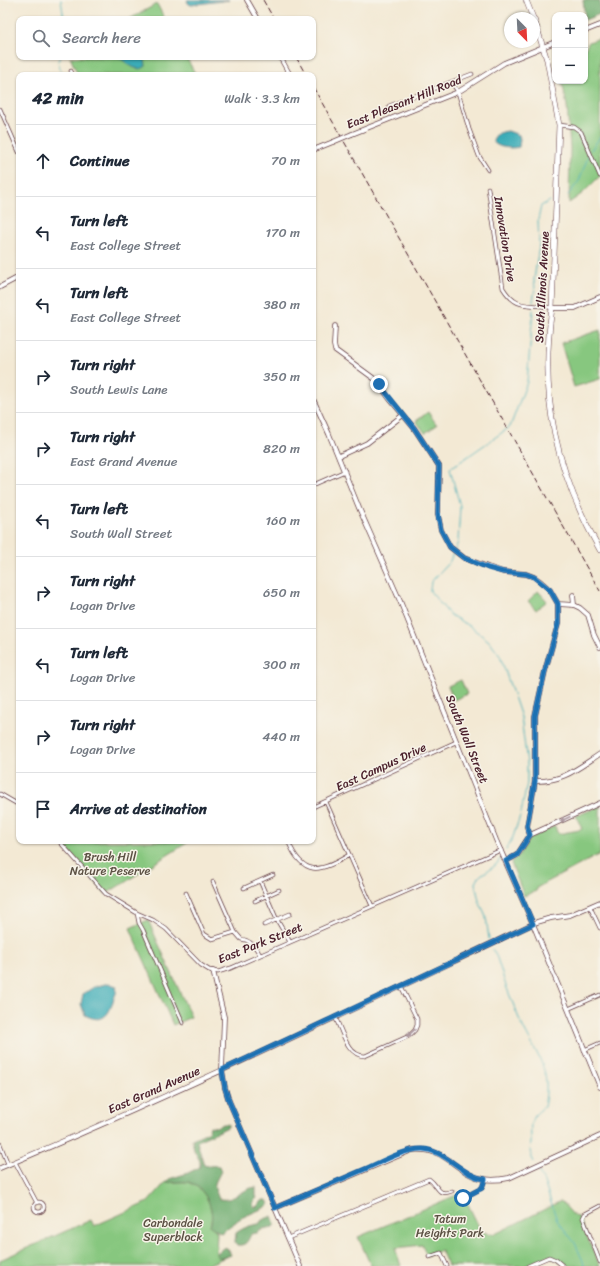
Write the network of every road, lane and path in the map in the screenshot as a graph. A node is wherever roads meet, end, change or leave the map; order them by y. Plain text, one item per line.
1 (247, 0) edge
2 (526, 0) edge
3 (531, 12) edge
4 (256, 16) edge
5 (600, 25) edge
6 (588, 29) edge
7 (540, 38) edge
8 (552, 43) edge
9 (543, 47) junction
10 (282, 60) edge
11 (288, 72) edge
12 (472, 74) dead end
13 (452, 83) junction
14 (458, 92) junction
15 (389, 106) dead end
16 (0, 109) edge
17 (559, 125) junction
18 (16, 145) edge
19 (316, 149) edge
20 (488, 170) dead end
21 (600, 176) edge
22 (488, 188) dead end
23 (16, 279) edge
24 (0, 287) edge
25 (600, 297) edge
26 (552, 308) junction
27 (335, 326) dead end
28 (316, 406) edge
29 (403, 415) junction
30 (339, 456) junction
31 (345, 471) junction
32 (316, 484) edge
33 (600, 549) edge
34 (573, 596) dead end
35 (558, 604) junction
36 (574, 604) junction
37 (600, 647) edge
38 (456, 742) junction
39 (600, 754) edge
40 (535, 781) junction
41 (0, 794) edge
42 (326, 802) junction
43 (16, 803) edge
44 (600, 804) edge
45 (316, 806) edge
46 (530, 835) junction
47 (61, 844) edge
48 (290, 844) edge
49 (501, 850) junction
50 (349, 855) junction
51 (506, 861) junction
52 (273, 875) dead end
53 (260, 881) junction
54 (213, 882) dead end
55 (244, 888) dead end
56 (279, 890) dead end
57 (186, 893) dead end
58 (267, 896) junction
59 (255, 901) dead end
60 (600, 902) edge
61 (372, 906) junction
62 (590, 907) junction
63 (137, 913) junction
64 (290, 914) dead end
65 (278, 920) junction
66 (533, 924) junction
67 (264, 925) dead end
68 (600, 928) edge
69 (234, 932) junction
70 (290, 942) junction
71 (260, 955) junction
72 (213, 971) junction
73 (401, 986) junction
74 (600, 995) edge
75 (568, 1009) junction
76 (335, 1017) junction
77 (183, 1023) dead end
78 (600, 1042) edge
79 (584, 1050) junction
80 (222, 1070) junction
81 (600, 1087) edge
82 (600, 1136) edge
83 (0, 1144) edge
84 (15, 1162) junction
85 (8, 1164) junction
86 (0, 1168) edge
87 (485, 1179) junction
88 (452, 1191) dead end
89 (463, 1198) dead end
90 (38, 1203) dead end
91 (600, 1206) edge
92 (275, 1208) junction
93 (288, 1238) junction
94 (599, 1256) edge
95 (429, 1257) dead end
96 (600, 1262) edge
97 (300, 1266) edge
98 (447, 1266) edge
99 (528, 1266) edge
100 (563, 1266) edge

1 - 4 street
2 - 3 highway, South Illinois Avenue
5 - 6 street
7 - 9 highway, South Illinois Avenue
8 - 9 street, East Pleasant Hill Road
9 - 14 street, East Pleasant Hill Road
9 - 17 highway, South Illinois Avenue
10 - 11 street
12 - 13 street
13 - 14 street
13 - 15 street
14 - 19 street, East Pleasant Hill Road, bridge
14 - 20 street
16 - 18 street
17 - 21 street
17 - 26 highway, South Illinois Avenue
22 - 26 street, Innovation Drive
23 - 24 street
25 - 26 street
26 - 33 highway, South Illinois Avenue
27 - 29 street
28 - 30 street, South Wall Street
29 - 30 street
29 - 35 street
30 - 31 street, South Wall Street
31 - 32 street
31 - 38 street, South Wall Street
34 - 36 street
35 - 36 street
35 - 40 street
36 - 37 street
38 - 42 street, East Campus Drive
38 - 49 street, South Wall Street
39 - 40 street
40 - 46 street
41 - 43 street
42 - 45 street, East Campus Drive
42 - 50 street
44 -> 46 street
46 - 51 street
47 - 63 street, East Park Street
48 - 50 street
49 - 51 street, South Wall Street
49 - 61 street, East Park Street
50 - 61 street
51 - 66 street, South Wall Street
52 - 53 street
53 - 55 street
53 - 58 street
54 - 69 street
56 - 58 street
57 - 69 street
58 - 59 street
58 - 65 street
60 - 62 street, East Grand Avenue
61 - 70 street, East Park Street
62 - 66 street, East Grand Avenue
62 - 68 street
63 - 72 street, East Park Street
63 - 77 street
64 - 65 street
65 - 67 street
65 - 70 street
66 - 73 street, East Grand Avenue
66 - 75 street, South Wall Street
69 - 71 street
70 - 71 street, East Park Street
71 - 72 street, East Park Street
72 - 80 street
73 - 76 street, East Grand Avenue
73 -> 76 street
74 - 75 street
75 - 79 street, South Wall Street
76 - 80 street, East Grand Avenue
78 - 79 street
79 - 81 street, South Wall Street
80 - 84 street, East Grand Avenue
80 - 92 street
82 - 87 street
83 - 85 street
84 - 85 street, East Grand Avenue
84 - 90 street
85 - 86 street, East Grand Avenue
87 - 89 street
87 - 92 street
88 - 93 street
91 - 94 street
92 - 93 street
93 - 97 street
94 - 96 street
95 - 98 street
99 - 100 street

